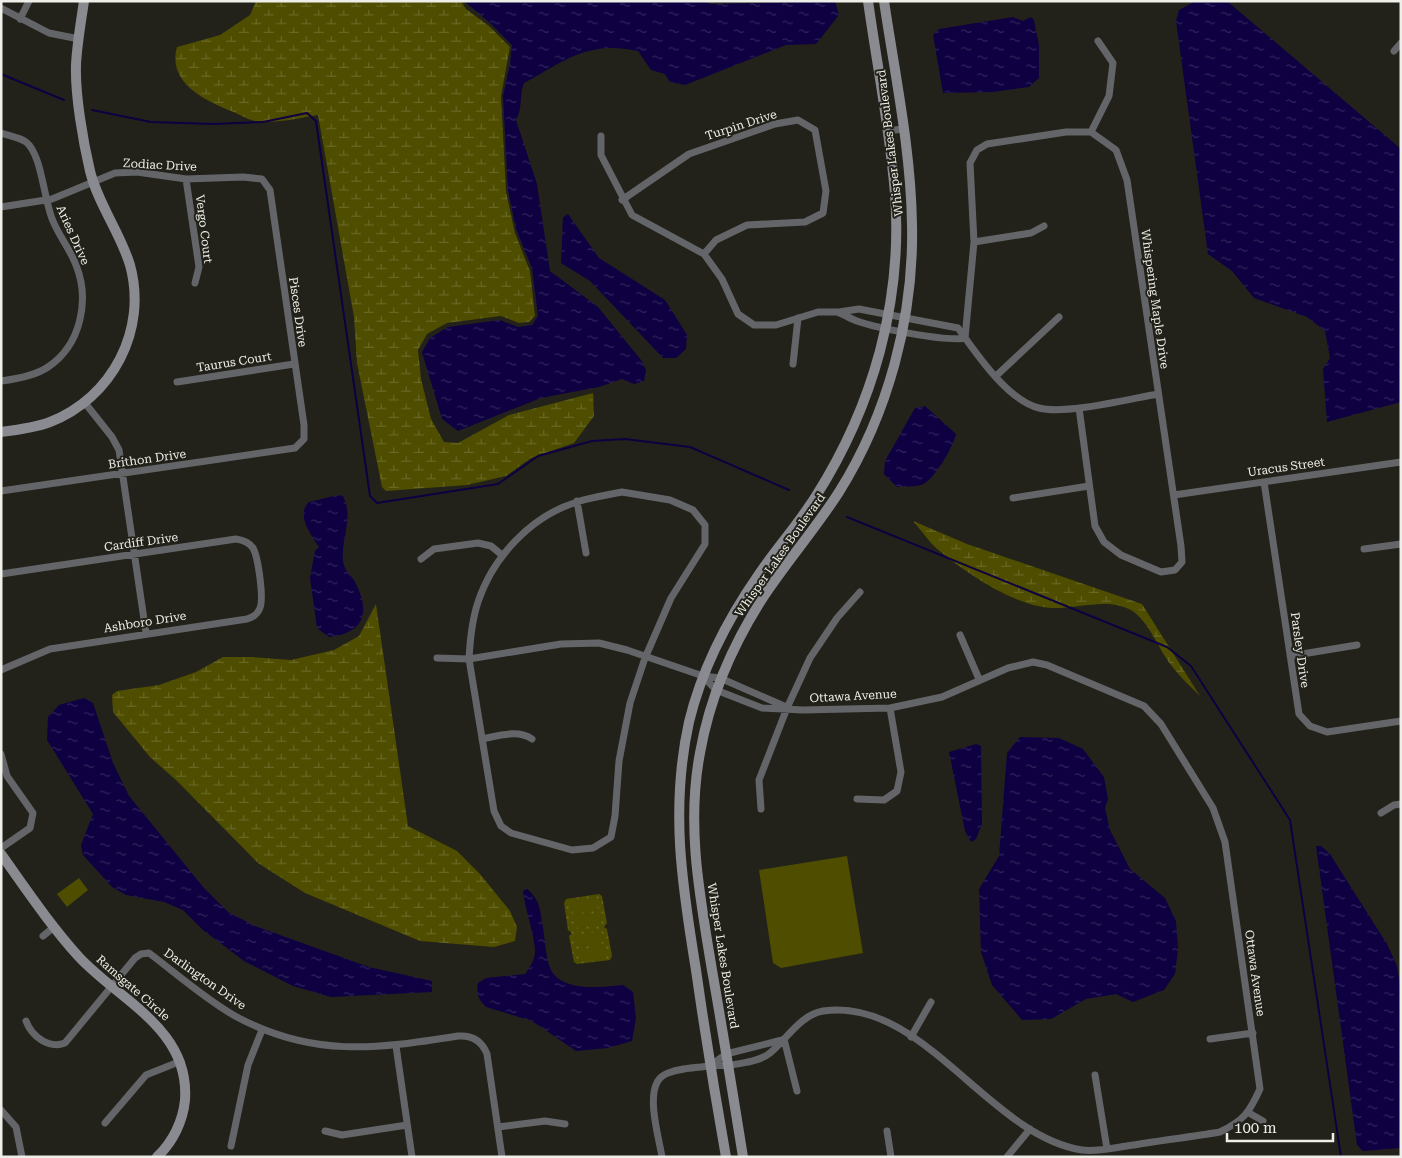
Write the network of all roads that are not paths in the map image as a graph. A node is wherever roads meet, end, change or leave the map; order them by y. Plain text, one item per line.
1 (29, 1) edge
2 (84, 1) edge
3 (868, 1) edge
4 (884, 1) edge
5 (1, 8) edge
6 (20, 19) junction
7 (79, 39) junction
8 (1098, 41) dead end
9 (1401, 43) edge
10 (1394, 51) dead end
11 (903, 129) junction
12 (886, 131) junction
13 (1090, 132) junction
14 (1, 133) edge
15 (601, 136) dead end
16 (262, 178) joint
17 (186, 179) junction
18 (93, 182) junction
19 (46, 200) junction
20 (622, 200) junction
21 (1, 207) edge
22 (1044, 226) dead end
23 (974, 242) junction
24 (704, 254) junction
25 (195, 283) dead end
26 (839, 312) junction
27 (888, 314) junction
28 (905, 317) junction
29 (1059, 317) dead end
30 (798, 318) junction
31 (886, 327) junction
32 (902, 330) junction
33 (965, 338) junction
34 (294, 364) junction
35 (794, 364) dead end
36 (996, 376) junction
37 (1, 381) edge
38 (177, 382) dead end
39 (1158, 394) junction
40 (85, 403) junction
41 (1079, 408) junction
42 (1, 432) edge
43 (295, 448) joint
44 (1401, 462) edge
45 (123, 474) junction
46 (1264, 482) junction
47 (1089, 486) junction
48 (1, 491) edge
49 (1174, 495) junction
50 (1013, 498) dead end
51 (578, 501) junction
52 (1401, 544) edge
53 (1364, 550) dead end
54 (135, 554) junction
55 (586, 554) dead end
56 (502, 555) junction
57 (421, 559) dead end
58 (1, 574) edge
59 (258, 576) joint
60 (860, 592) dead end
61 (146, 633) junction
62 (960, 635) dead end
63 (1357, 645) dead end
64 (1290, 656) junction
65 (437, 658) dead end
66 (645, 658) junction
67 (469, 659) junction
68 (1, 670) edge
69 (703, 676) junction
70 (720, 678) junction
71 (979, 679) junction
72 (716, 690) junction
73 (787, 708) junction
74 (890, 708) junction
75 (1401, 721) edge
76 (482, 739) junction
77 (532, 739) dead end
78 (1, 754) edge
79 (857, 799) dead end
80 (1401, 804) edge
81 (761, 809) dead end
82 (1381, 813) dead end
83 (1, 848) edge
84 (1, 854) edge
85 (704, 922) junction
86 (688, 924) junction
87 (54, 927) junction
88 (43, 936) dead end
89 (111, 987) junction
90 (931, 1002) dead end
91 (26, 1021) dead end
92 (262, 1030) junction
93 (1253, 1033) junction
94 (912, 1036) junction
95 (784, 1039) junction
96 (1210, 1039) dead end
97 (396, 1046) junction
98 (726, 1054) junction
99 (181, 1061) junction
100 (710, 1066) junction
101 (728, 1066) junction
102 (1095, 1075) dead end
103 (797, 1091) dead end
104 (1, 1110) edge
105 (1249, 1113) junction
106 (1263, 1121) dead end
107 (105, 1122) dead end
108 (565, 1124) dead end
109 (408, 1125) junction
110 (498, 1127) junction
111 (1030, 1129) junction
112 (325, 1131) dead end
113 (887, 1131) dead end
114 (231, 1146) dead end
115 (1107, 1148) junction
116 (22, 1157) edge
117 (157, 1157) edge
118 (412, 1157) edge
119 (502, 1157) edge
120 (662, 1157) edge
121 (726, 1157) edge
122 (743, 1157) edge
123 (891, 1157) edge
124 (1007, 1157) edge

1 - 6 street
2 - 7 street
3 - 12 street, Whisper Lakes Boulevard
4 - 11 street, Whisper Lakes Boulevard
5 - 6 street
6 - 7 street
7 - 18 street
8 - 13 street
9 - 10 street
11 - 12 street
11 - 28 street, Whisper Lakes Boulevard
12 - 27 street, Whisper Lakes Boulevard
13 - 23 street
13 - 39 street, Whispering Maple Drive
14 - 19 street, Aries Drive
15 - 20 street
16 - 17 street, Zodiac Drive
16 - 34 street, Pisces Drive
17 - 18 street, Zodiac Drive
17 - 25 street, Vergo Court
18 - 19 street, Zodiac Drive
18 - 40 street
19 - 21 street, Zodiac Drive
19 - 37 street, Aries Drive
20 - 24 street
20 - 24 street, Turpin Drive
22 - 23 street
23 - 33 street
24 - 30 street
26 - 27 street
26 - 30 street
26 - 31 street
27 - 28 street
27 - 31 street, Whisper Lakes Boulevard
28 - 32 street, Whisper Lakes Boulevard
28 - 33 street
29 - 36 street
30 - 35 street
31 - 32 street
31 - 69 street, Whisper Lakes Boulevard
32 - 33 street
32 - 70 street, Whisper Lakes Boulevard
33 - 36 street
34 - 38 street, Taurus Court
34 - 43 street, Pisces Drive
36 - 41 street
39 - 41 street
39 - 49 street, Whispering Maple Drive
40 - 42 street
40 - 45 street
41 - 47 street, Whispering Maple Drive
43 - 45 street, Brithon Drive
44 - 46 street, Uracus Street
45 - 48 street, Brithon Drive
45 - 54 street
46 - 49 street, Uracus Street
46 - 64 street, Parsley Drive
47 - 49 street, Whispering Maple Drive
47 - 50 street
51 - 55 street
51 - 56 street
51 - 66 street
52 - 53 street
54 - 58 street, Cardiff Drive
54 - 59 street, Cardiff Drive
54 - 61 street
56 - 57 street
56 - 67 street
59 - 61 street, Ashboro Drive
60 - 73 street
61 - 68 street, Ashboro Drive
62 - 71 street
63 - 64 street
64 - 75 street, Parsley Drive
65 - 67 street, Ottawa Avenue
66 - 67 street, Ottawa Avenue
66 - 69 street, Ottawa Avenue
66 - 76 street
67 - 76 street
69 - 70 street, Ottawa Avenue
69 - 72 street, Ottawa Avenue
69 - 86 street, Whisper Lakes Boulevard
70 - 72 street, Whisper Lakes Boulevard
70 - 73 street, Ottawa Avenue
71 - 74 street, Ottawa Avenue
71 - 93 street, Ottawa Avenue
72 - 73 street, Ottawa Avenue
72 - 85 street, Whisper Lakes Boulevard
73 - 74 street, Ottawa Avenue
73 - 81 street
74 - 79 street
76 - 77 street
78 - 83 street
80 - 82 street
84 - 87 street, Ramsgate Circle
85 - 86 street
85 - 98 street, Whisper Lakes Boulevard
86 - 100 street, Whisper Lakes Boulevard
87 - 88 street
87 - 89 street, Ramsgate Circle
89 - 91 street, Darlington Drive
89 - 92 street, Darlington Drive
89 - 99 street, Ramsgate Circle
90 - 94 street
92 - 97 street, Darlington Drive
92 - 114 street
93 - 96 street
93 - 105 street, Ottawa Avenue
94 - 95 street, Ottawa Avenue
94 - 111 street, Ottawa Avenue
95 - 98 street, Ottawa Avenue
95 - 101 street, Ottawa Avenue
95 - 103 street
97 - 109 street
97 - 110 street, Darlington Drive
98 - 100 street, Ottawa Avenue
98 - 101 street, Whisper Lakes Boulevard
99 - 107 street
99 - 117 street, Ramsgate Circle
100 - 101 street, Ottawa Avenue
100 - 120 street
100 - 121 street, Whisper Lakes Boulevard
101 - 122 street, Whisper Lakes Boulevard
102 - 115 street
104 - 116 street
105 - 106 street
105 - 115 street, Ottawa Avenue
108 - 110 street
109 - 112 street
109 - 118 street
110 - 119 street, Darlington Drive
111 - 115 street, Ottawa Avenue
111 - 124 street
113 - 123 street

